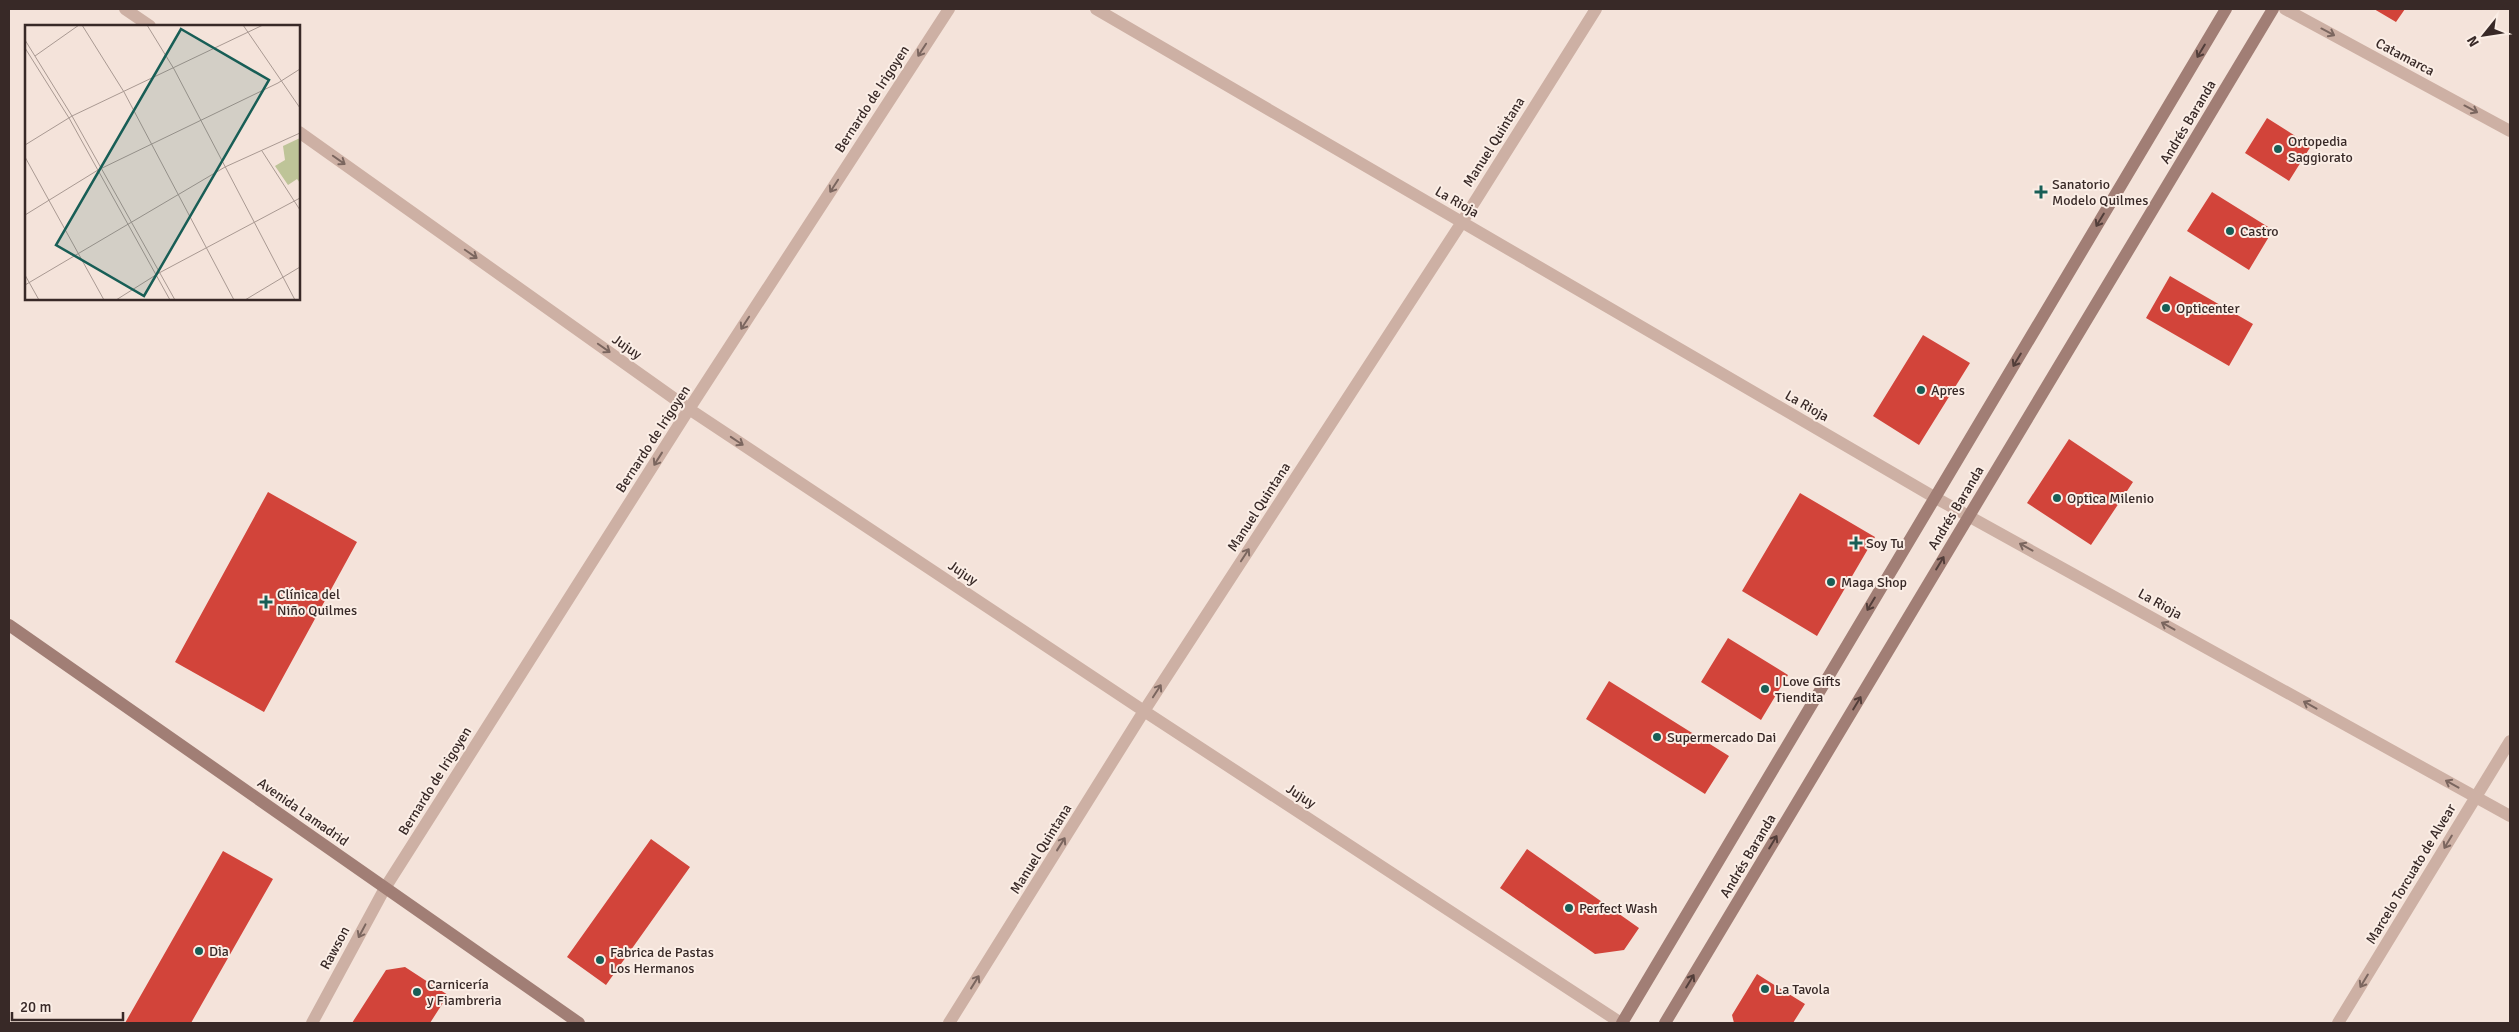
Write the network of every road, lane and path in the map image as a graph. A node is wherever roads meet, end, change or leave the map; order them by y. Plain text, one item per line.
1 (125, 9) edge
2 (948, 9) edge
3 (1096, 9) edge
4 (1596, 9) edge
5 (2226, 9) edge
6 (2273, 9) edge
7 (2285, 9) edge
8 (149, 25) edge
9 (2510, 131) edge
10 (300, 133) edge
11 (1462, 222) junction
12 (690, 409) junction
13 (1934, 497) junction
14 (1969, 515) junction
15 (9, 625) edge
16 (1144, 711) junction
17 (2510, 741) edge
18 (2476, 797) junction
19 (2510, 816) edge
20 (385, 888) junction
21 (312, 1023) edge
22 (579, 1023) edge
23 (949, 1023) edge
24 (1621, 1023) edge
25 (1665, 1023) edge
26 (2338, 1023) edge

1 - 8 street
2 -> 12 street, Bernardo de Irigoyen
3 - 11 street, La Rioja
4 - 11 street, Manuel Quintana
5 -> 13 main road, Andrés Baranda
6 - 14 main road, Andrés Baranda
7 -> 9 street, Catamarca
10 -> 12 street, Jujuy
11 - 13 street, La Rioja
16 -> 11 street, Manuel Quintana
12 -> 16 street, Jujuy
12 -> 20 street, Bernardo de Irigoyen
13 - 14 street, La Rioja
13 -> 24 main road, Andrés Baranda
18 -> 14 street, La Rioja
25 -> 14 main road, Andrés Baranda
15 - 20 main road, Avenida Lamadrid
23 -> 16 street, Manuel Quintana
16 - 24 street, Jujuy
17 - 18 street, Marcelo Torcuato de Alvear
18 - 19 street, La Rioja
18 -> 26 street, Marcelo Torcuato de Alvear
20 -> 21 street, Rawson
20 - 22 main road, Avenida Lamadrid

